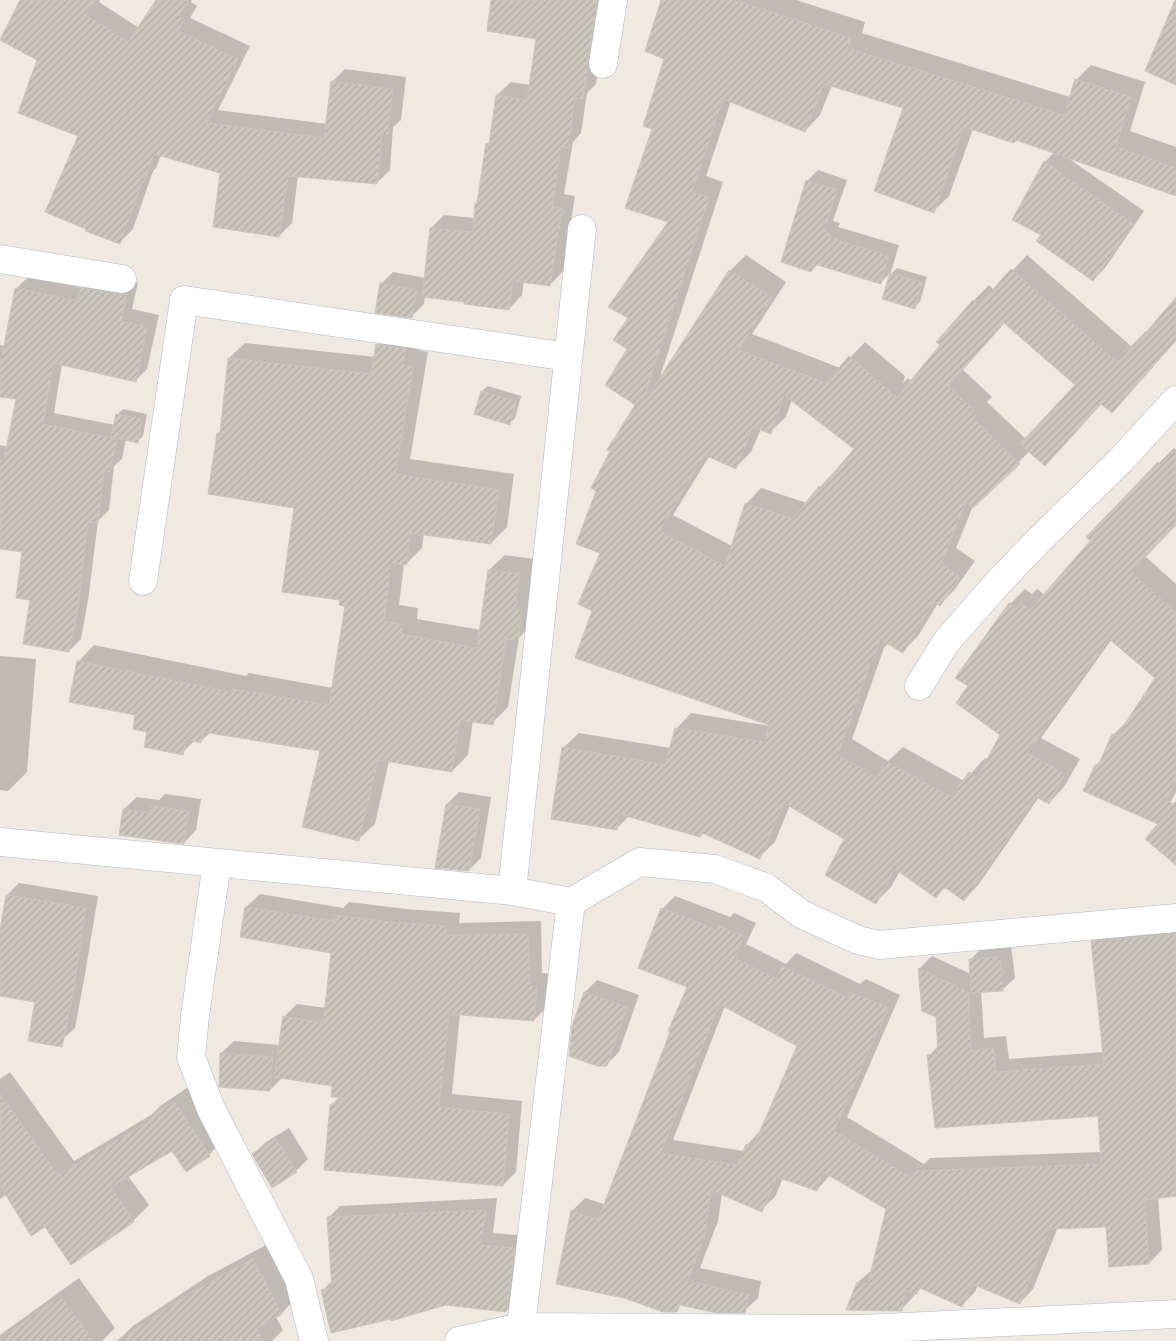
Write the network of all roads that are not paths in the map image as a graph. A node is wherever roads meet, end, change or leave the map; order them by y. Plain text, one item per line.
1 (613, 0) edge
2 (603, 64) dead end
3 (582, 229) dead end
4 (0, 258) edge
5 (122, 279) dead end
6 (568, 357) junction
7 (1176, 400) edge
8 (143, 581) dead end
9 (919, 686) dead end
10 (0, 842) edge
11 (217, 862) junction
12 (512, 890) junction
13 (571, 902) junction
14 (1176, 918) edge
15 (1176, 1314) edge
16 (521, 1327) junction
17 (314, 1341) edge
18 (458, 1341) edge

1 - 2 street
3 - 6 street
4 - 5 street
6 - 8 street
6 - 12 street
7 - 9 street
10 - 11 street
11 - 12 street
11 - 17 street
12 - 13 street
13 - 14 street
13 - 16 street
15 - 16 street
16 - 18 street

